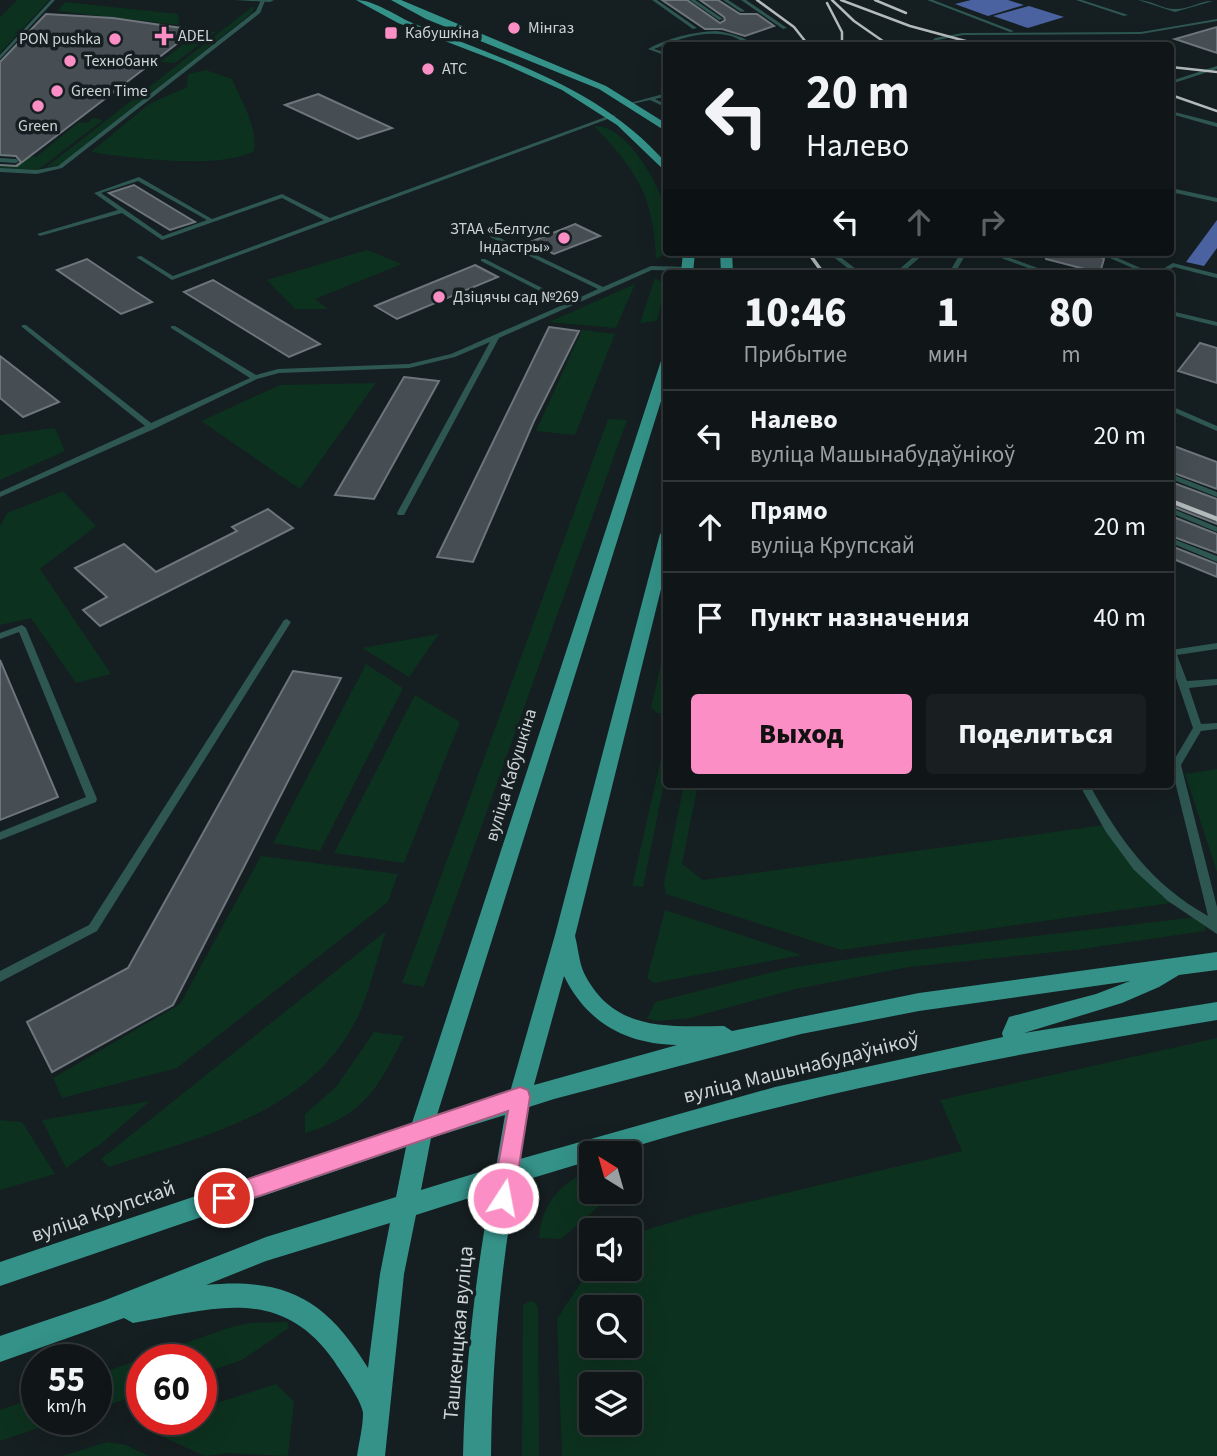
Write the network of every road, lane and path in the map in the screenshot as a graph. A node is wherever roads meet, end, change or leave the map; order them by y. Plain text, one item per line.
1 (53, 0) edge
2 (60, 0) edge
3 (238, 0) edge
4 (270, 0) edge
5 (360, 0) edge
6 (395, 0) edge
7 (654, 0) edge
8 (692, 0) edge
9 (725, 0) edge
10 (743, 0) edge
11 (929, 0) edge
12 (1078, 0) edge
13 (1140, 0) edge
14 (1208, 0) edge
15 (263, 1) edge
16 (743, 11) dead end
17 (47, 14) dead end
18 (1126, 15) dead end
19 (721, 19) dead end
20 (1217, 20) edge
21 (695, 28) dead end
22 (785, 28) dead end
23 (1023, 34) junction
24 (668, 42) edge
25 (743, 42) edge
26 (934, 42) edge
27 (663, 44) edge
28 (663, 54) edge
29 (0, 58) edge
30 (1217, 67) edge
31 (1174, 82) edge
32 (663, 95) edge
33 (652, 99) junction
34 (632, 103) junction
35 (663, 105) edge
36 (1174, 114) edge
37 (613, 116) junction
38 (663, 125) edge
39 (1217, 125) edge
40 (0, 160) edge
41 (16, 161) dead end
42 (663, 166) edge
43 (0, 170) edge
44 (1174, 191) edge
45 (1217, 200) edge
46 (123, 211) junction
47 (212, 220) junction
48 (329, 220) junction
49 (40, 234) dead end
50 (492, 236) dead end
51 (835, 256) edge
52 (918, 256) edge
53 (999, 256) edge
54 (1109, 256) edge
55 (139, 257) dead end
56 (483, 260) dead end
57 (676, 270) edge
58 (854, 270) edge
59 (902, 270) edge
60 (1039, 270) edge
61 (1142, 270) edge
62 (1164, 270) edge
63 (1217, 276) edge
64 (603, 289) junction
65 (570, 304) junction
66 (1174, 314) edge
67 (1217, 324) edge
68 (24, 326) dead end
69 (173, 327) dead end
70 (496, 337) junction
71 (663, 374) edge
72 (255, 378) junction
73 (1174, 409) edge
74 (151, 427) junction
75 (1217, 429) edge
76 (1174, 476) edge
77 (0, 495) edge
78 (1217, 495) edge
79 (1174, 511) edge
80 (401, 513) dead end
81 (1217, 530) edge
82 (1174, 541) edge
83 (663, 550) edge
84 (1217, 559) edge
85 (287, 622) dead end
86 (0, 636) edge
87 (1217, 646) edge
88 (1174, 652) edge
89 (1174, 660) edge
90 (1217, 682) edge
91 (1183, 685) junction
92 (1217, 726) edge
93 (1198, 728) junction
94 (1086, 788) edge
95 (0, 836) edge
96 (1216, 928) edge
97 (565, 935) junction
98 (1217, 961) edge
99 (1179, 966) junction
100 (0, 977) edge
101 (1217, 1012) edge
102 (745, 1037) junction
103 (1017, 1045) junction
104 (520, 1097) junction
105 (421, 1130) junction
106 (508, 1175) junction
107 (405, 1205) junction
108 (0, 1273) edge
109 (103, 1314) junction
110 (0, 1349) edge
111 (375, 1405) junction
112 (371, 1456) edge
113 (477, 1456) edge

1 - 29 lane
2 - 17 lane
3 - 15 street
4 - 15 street
5 - 37 main road
6 - 34 main road
7 - 21 lane
8 - 19 lane
9 - 16 lane
10 - 22 lane
11 - 23 lane
12 - 18 lane
13 - 14 lane
15 - 43 lane
20 - 23 lane
23 - 26 lane
24 - 25 lane
27 - 28 lane
30 - 31 lane
32 - 33 lane
33 - 34 lane
33 - 35 lane
34 - 38 main road
36 - 39 lane
37 - 42 main road
37 - 48 lane
40 - 41 lane
44 - 45 lane
46 - 47 lane
46 - 47 lane
46 - 49 lane
47 - 48 lane
48 - 55 lane
50 - 64 lane
51 - 58 lane
52 - 59 lane
53 - 60 lane
54 - 61 lane
56 - 65 lane
57 - 64 lane
62 - 63 lane
64 - 65 lane
65 - 70 lane
66 - 67 lane
68 - 74 lane
69 - 72 lane
70 - 72 lane
70 - 80 lane
71 - 105 main road, вуліца Кабушкіна
72 - 74 lane
73 - 75 lane
74 - 77 lane
76 - 78 lane
79 - 81 lane
82 - 84 lane
83 - 97 main road
85 - 100 lane
86 - 95 lane
87 - 88 lane
89 - 91 lane
90 - 91 lane
91 - 93 lane
92 - 93 lane
93 - 96 lane
94 - 96 lane
97 - 102 main road
97 - 104 main road
98 - 99 main road, вуліца Машынабудаўнікоў
99 - 102 main road, вуліца Машынабудаўнікоў
99 - 103 main road
101 - 103 main road, вуліца Машынабудаўнікоў
102 - 104 main road, вуліца Машынабудаўнікоў
103 - 106 main road, вуліца Машынабудаўнікоў
104 - 105 main road, вуліца Машынабудаўнікоў
104 - 106 main road
105 - 107 main road, вуліца Кабушкіна
105 - 108 main road, вуліца Крупскай
106 - 107 main road, вуліца Машынабудаўнікоў
106 - 113 main road, Ташкенцкая вуліца
107 - 109 main road
107 - 111 main road
109 - 110 main road
109 - 111 main road
111 - 112 main road

